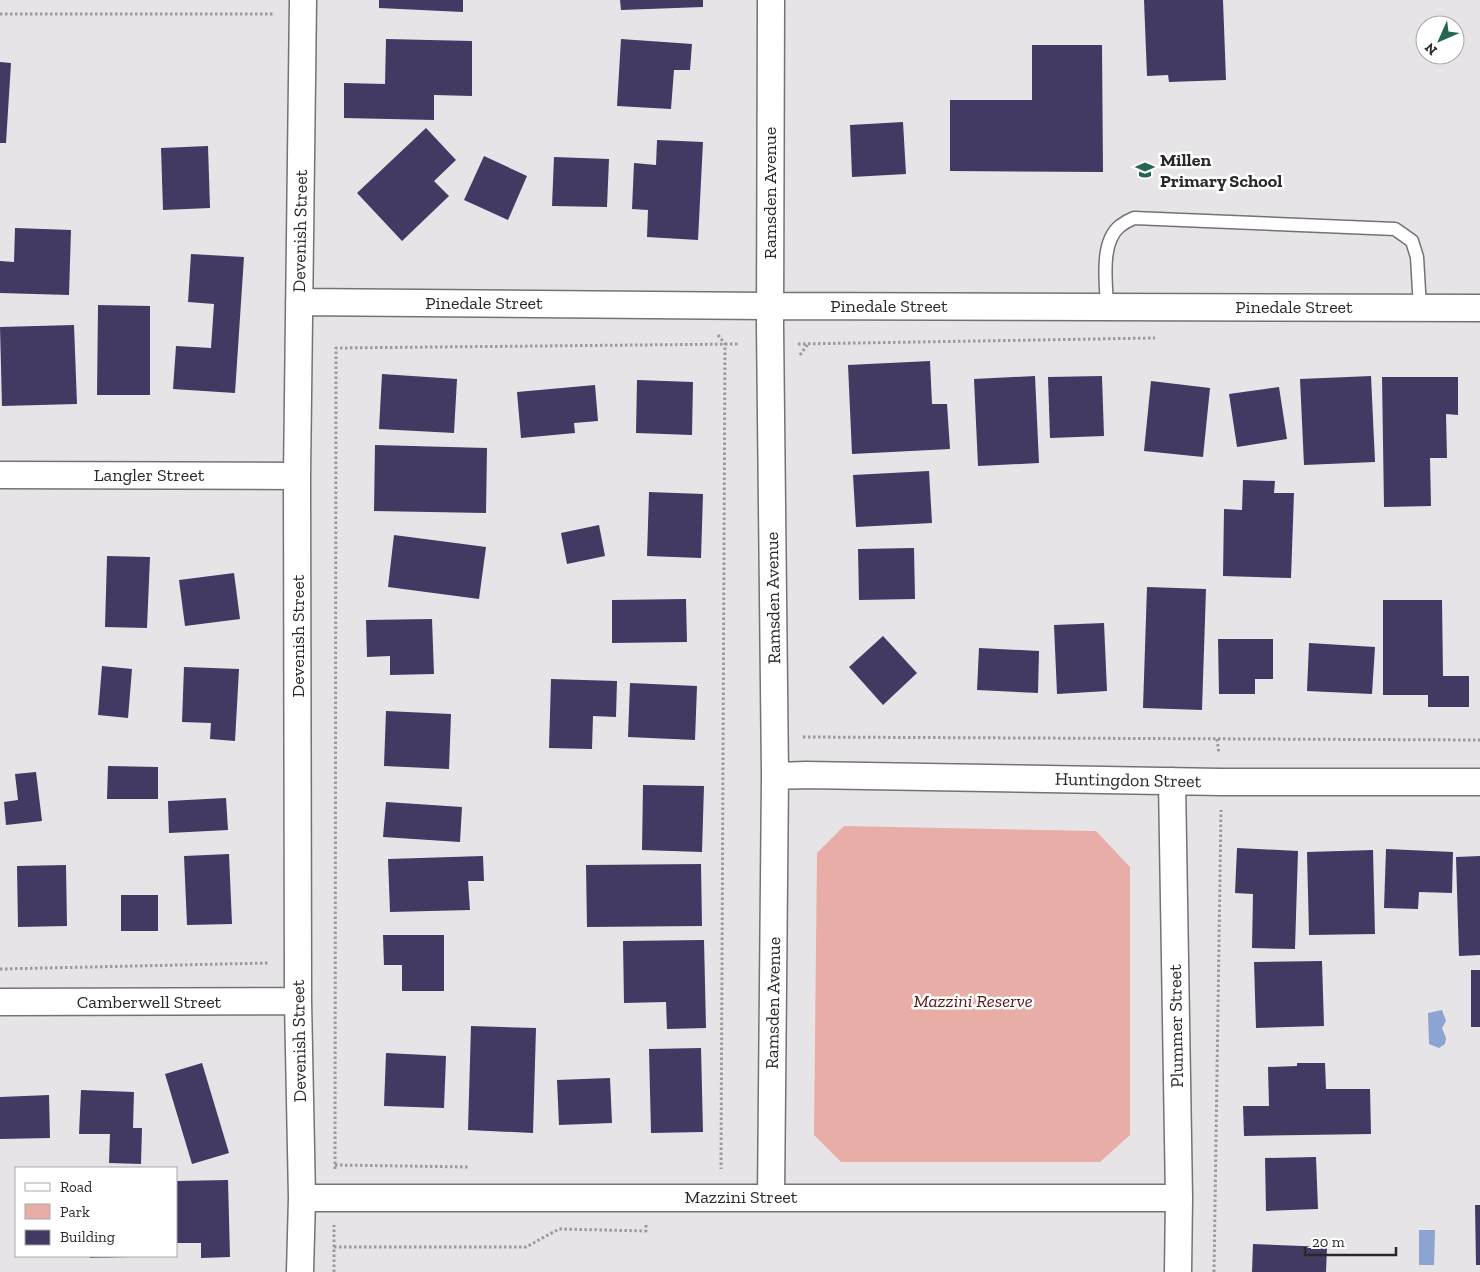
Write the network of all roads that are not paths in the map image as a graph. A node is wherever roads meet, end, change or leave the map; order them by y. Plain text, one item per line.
1 (771, 0) edge
2 (303, 7) edge
3 (299, 302) junction
4 (770, 306) junction
5 (1107, 306) junction
6 (1420, 308) junction
7 (1480, 308) edge
8 (0, 475) edge
9 (297, 476) junction
10 (775, 776) junction
11 (1172, 781) junction
12 (1480, 782) edge
13 (298, 1001) junction
14 (0, 1002) edge
15 (770, 1197) junction
16 (302, 1198) junction
17 (1179, 1198) junction
18 (300, 1272) edge
19 (1178, 1272) edge

1 - 4 street, Ramsden Avenue
2 - 3 street, Devenish Street
3 - 4 street, Pinedale Street
3 - 9 street, Devenish Street
4 - 5 street, Pinedale Street
4 - 10 street, Ramsden Avenue
5 - 6 street, Pinedale Street
5 - 6 lane
6 - 7 street, Pinedale Street
8 - 9 street, Langler Street
9 - 13 street, Devenish Street
10 - 11 street, Huntingdon Street
10 - 15 street, Ramsden Avenue
11 - 12 street, Huntingdon Street
11 - 17 street, Plummer Street
13 - 14 street, Camberwell Street
13 - 16 street, Devenish Street
15 - 16 street, Mazzini Street
15 - 17 street, Mazzini Street
16 - 18 street, Devenish Street
17 - 19 street, Plummer Street

